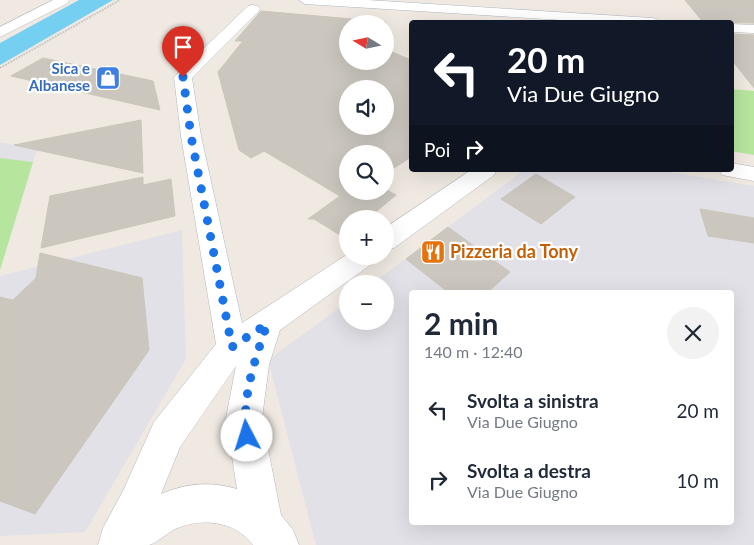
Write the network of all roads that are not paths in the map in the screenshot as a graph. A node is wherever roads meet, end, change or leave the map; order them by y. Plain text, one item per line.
1 (63, 0) edge
2 (305, 0) edge
3 (253, 9) dead end
4 (620, 20) edge
5 (734, 28) edge
6 (754, 29) edge
7 (0, 33) edge
8 (734, 171) edge
9 (483, 172) edge
10 (754, 174) edge
11 (394, 235) edge
12 (351, 265) edge
13 (267, 324) junction
14 (232, 347) junction
15 (271, 535) edge
16 (117, 544) edge

1 - 7 street
2 - 4 street
3 - 14 street
5 - 6 street
8 - 10 street
9 - 11 street
12 - 13 street
13 - 14 street
13 - 15 street
14 - 16 street
15 - 16 street

